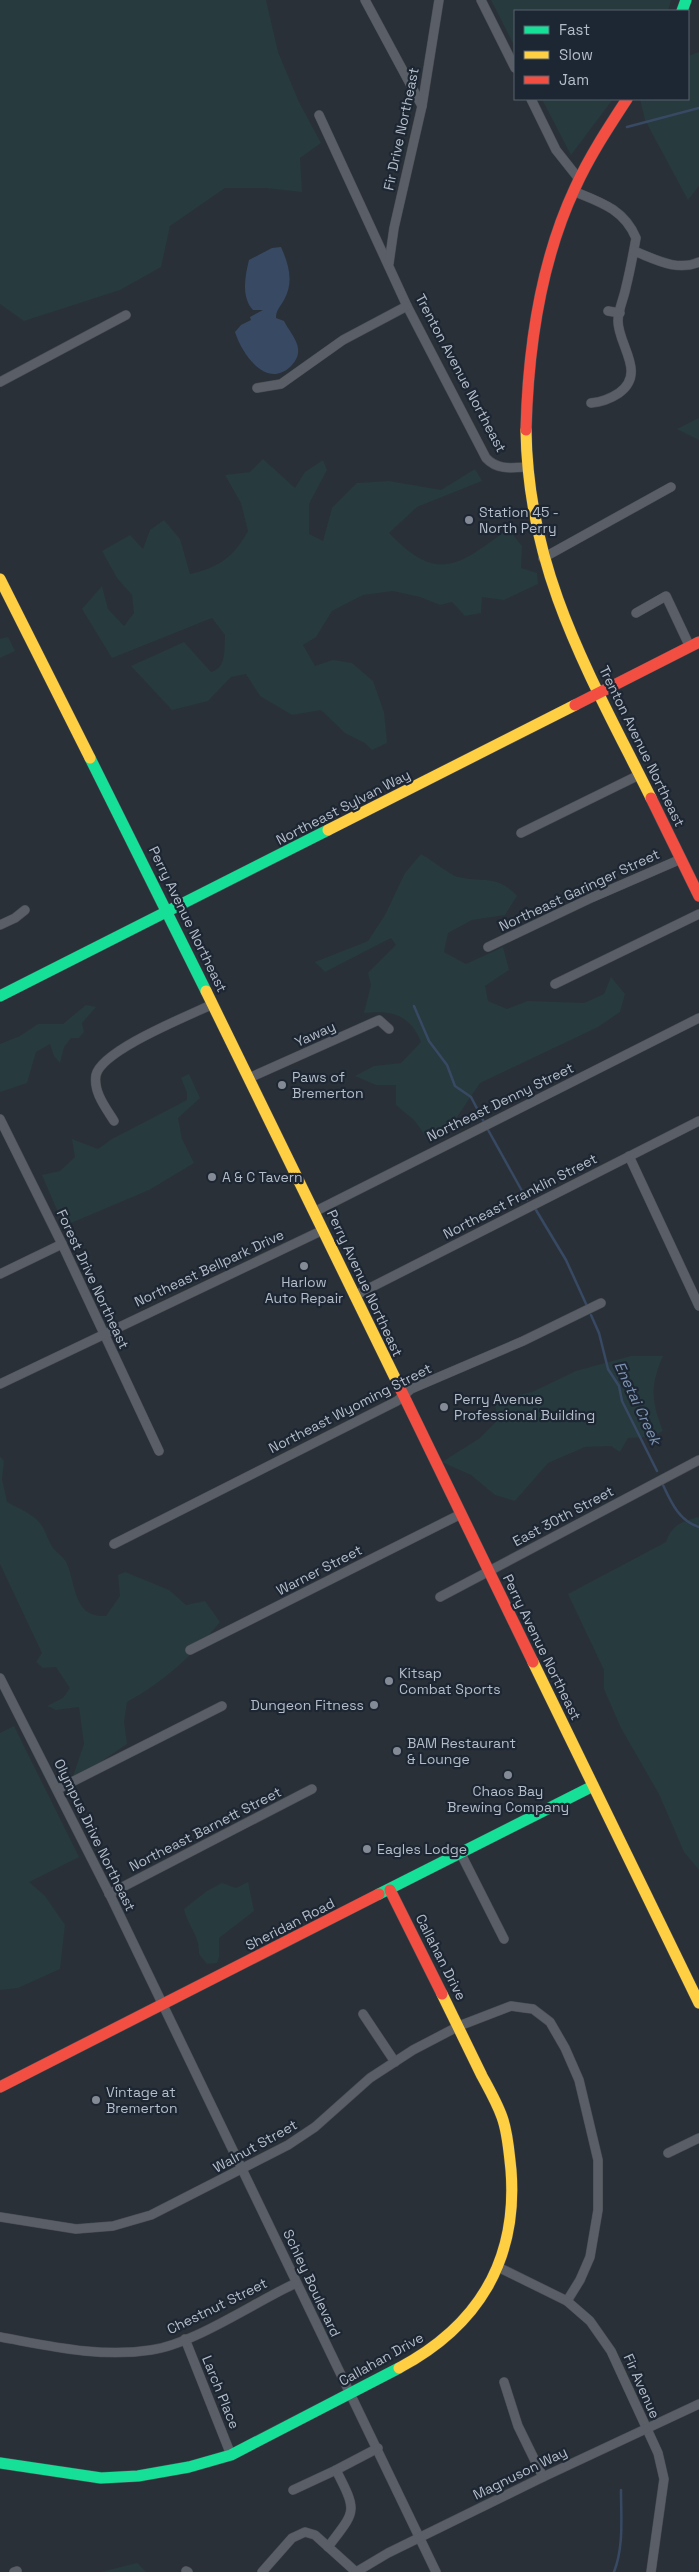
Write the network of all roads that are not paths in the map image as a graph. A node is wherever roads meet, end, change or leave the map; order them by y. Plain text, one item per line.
1 (365, 0) edge
2 (439, 0) edge
3 (480, 0) edge
4 (514, 66) edge
5 (531, 100) edge
6 (627, 100) edge
7 (422, 106) junction
8 (319, 115) dead end
9 (579, 179) junction
10 (573, 191) junction
11 (634, 250) junction
12 (699, 262) edge
13 (389, 263) junction
14 (407, 306) junction
15 (608, 311) dead end
16 (620, 314) junction
17 (126, 315) dead end
18 (0, 382) edge
19 (258, 388) dead end
20 (591, 402) dead end
21 (526, 467) junction
22 (670, 488) dead end
23 (543, 558) junction
24 (0, 579) edge
25 (636, 613) dead end
26 (694, 645) edge
27 (599, 693) junction
28 (640, 775) junction
29 (521, 833) dead end
30 (681, 859) junction
31 (699, 896) edge
32 (24, 910) dead end
33 (168, 912) junction
34 (699, 914) edge
35 (0, 926) edge
36 (488, 947) dead end
37 (555, 984) dead end
38 (0, 996) edge
39 (213, 1004) junction
40 (699, 1018) edge
41 (389, 1029) dead end
42 (249, 1078) junction
43 (0, 1119) edge
44 (699, 1120) edge
45 (114, 1121) dead end
46 (629, 1156) junction
47 (314, 1212) junction
48 (323, 1230) junction
49 (62, 1244) junction
50 (0, 1274) edge
51 (354, 1296) junction
52 (602, 1303) dead end
53 (699, 1306) edge
54 (104, 1333) junction
55 (0, 1384) edge
56 (402, 1396) junction
57 (159, 1451) dead end
58 (699, 1460) edge
59 (461, 1514) junction
60 (114, 1544) dead end
61 (489, 1572) junction
62 (440, 1597) dead end
63 (190, 1650) dead end
64 (0, 1678) edge
65 (222, 1706) dead end
66 (594, 1786) junction
67 (58, 1789) junction
68 (312, 1789) dead end
69 (461, 1854) junction
70 (390, 1890) junction
71 (109, 1894) junction
72 (504, 1939) dead end
73 (699, 2003) edge
74 (163, 2005) junction
75 (363, 2014) dead end
76 (459, 2026) junction
77 (394, 2062) junction
78 (0, 2087) edge
79 (699, 2138) edge
80 (668, 2153) dead end
81 (242, 2170) junction
82 (0, 2217) edge
83 (498, 2267) junction
84 (296, 2283) junction
85 (567, 2300) junction
86 (0, 2337) edge
87 (185, 2339) junction
88 (504, 2382) dead end
89 (350, 2394) junction
90 (699, 2404) edge
91 (645, 2428) junction
92 (378, 2448) junction
93 (231, 2455) junction
94 (0, 2463) edge
95 (336, 2470) junction
96 (543, 2477) junction
97 (294, 2490) dead end
98 (420, 2537) junction
99 (328, 2548) junction
100 (262, 2572) edge
101 (356, 2572) edge
102 (436, 2572) edge
103 (651, 2572) edge

1 - 7 street
2 - 7 street, Fir Drive Northeast
3 - 4 street
5 - 9 street
6 - 9 main road
7 - 13 street, Fir Drive Northeast
8 - 13 street, Trenton Avenue Northeast
9 - 10 main road
10 - 11 street
10 - 21 main road
11 - 12 street
11 - 16 street
13 - 14 street, Trenton Avenue Northeast
14 - 19 street
14 - 21 street, Trenton Avenue Northeast
15 - 16 street
16 - 20 street
17 - 18 street
21 - 23 main road, Trenton Avenue Northeast
22 - 23 street
23 - 27 main road, Trenton Avenue Northeast
24 - 33 main road, Perry Avenue Northeast
25 - 26 street
26 - 27 main road, Northeast Sylvan Way
27 - 28 main road, Trenton Avenue Northeast
27 - 33 main road, Northeast Sylvan Way
28 - 29 street
28 - 30 main road, Trenton Avenue Northeast
30 - 31 main road, Trenton Avenue Northeast
30 - 36 street, Northeast Garinger Street
32 - 35 street
33 - 38 main road, Northeast Sylvan Way
33 - 39 main road, Perry Avenue Northeast
34 - 37 street
39 - 42 main road, Perry Avenue Northeast
39 - 45 street
40 - 47 street, Northeast Denny Street
41 - 42 street, Yaway
42 - 47 main road, Perry Avenue Northeast
43 - 49 street, Forest Drive Northeast
44 - 46 street, Northeast Franklin Street
46 - 51 street, Northeast Franklin Street
46 - 53 street
47 - 48 main road, Perry Avenue Northeast
48 - 51 main road, Perry Avenue Northeast
48 - 54 street, Northeast Bellpark Drive
49 - 50 street
49 - 54 street, Forest Drive Northeast
51 - 56 main road, Perry Avenue Northeast
52 - 56 street, Northeast Wyoming Street
54 - 55 street, Northeast Bellpark Drive
54 - 57 street, Forest Drive Northeast
56 - 59 main road, Perry Avenue Northeast
56 - 60 street, Northeast Wyoming Street
58 - 61 street, East 30th Street
59 - 61 main road, Perry Avenue Northeast
59 - 63 street, Warner Street
61 - 62 street, East 30th Street
61 - 66 main road, Perry Avenue Northeast
64 - 67 street, Olympus Drive Northeast
65 - 67 street
66 - 69 main road, Sheridan Road
66 - 73 main road, Perry Avenue Northeast
67 - 71 street, Olympus Drive Northeast
68 - 71 street, Northeast Barnett Street
69 - 70 main road, Sheridan Road
69 - 72 street
70 - 74 main road, Sheridan Road
70 - 76 main road, Callahan Drive
71 - 74 street, Olympus Drive Northeast
74 - 78 main road, Sheridan Road
74 - 81 street, Schley Boulevard
75 - 77 street
76 - 77 street, Walnut Street
76 - 83 main road, Callahan Drive
76 - 85 street, Walnut Street
77 - 81 street, Walnut Street
79 - 80 street
81 - 82 street, Walnut Street
81 - 84 street, Schley Boulevard
83 - 85 street, Fir Avenue
83 - 89 main road, Callahan Drive
84 - 87 street, Chestnut Street
84 - 89 street, Schley Boulevard
85 - 91 street, Fir Avenue
86 - 87 street, Chestnut Street
87 - 93 street, Larch Place
88 - 96 street
89 - 92 street, Schley Boulevard
89 - 93 main road, Callahan Drive
90 - 91 street, Magnuson Way
91 - 96 street, Magnuson Way
91 - 103 street, Fir Avenue
92 - 95 street
92 - 98 street, Schley Boulevard
93 - 94 main road, Callahan Drive
95 - 97 street
95 - 99 street
96 - 98 street, Magnuson Way
98 - 101 street, Magnuson Way
98 - 102 street, Schley Boulevard
99 - 100 street
99 - 101 street

